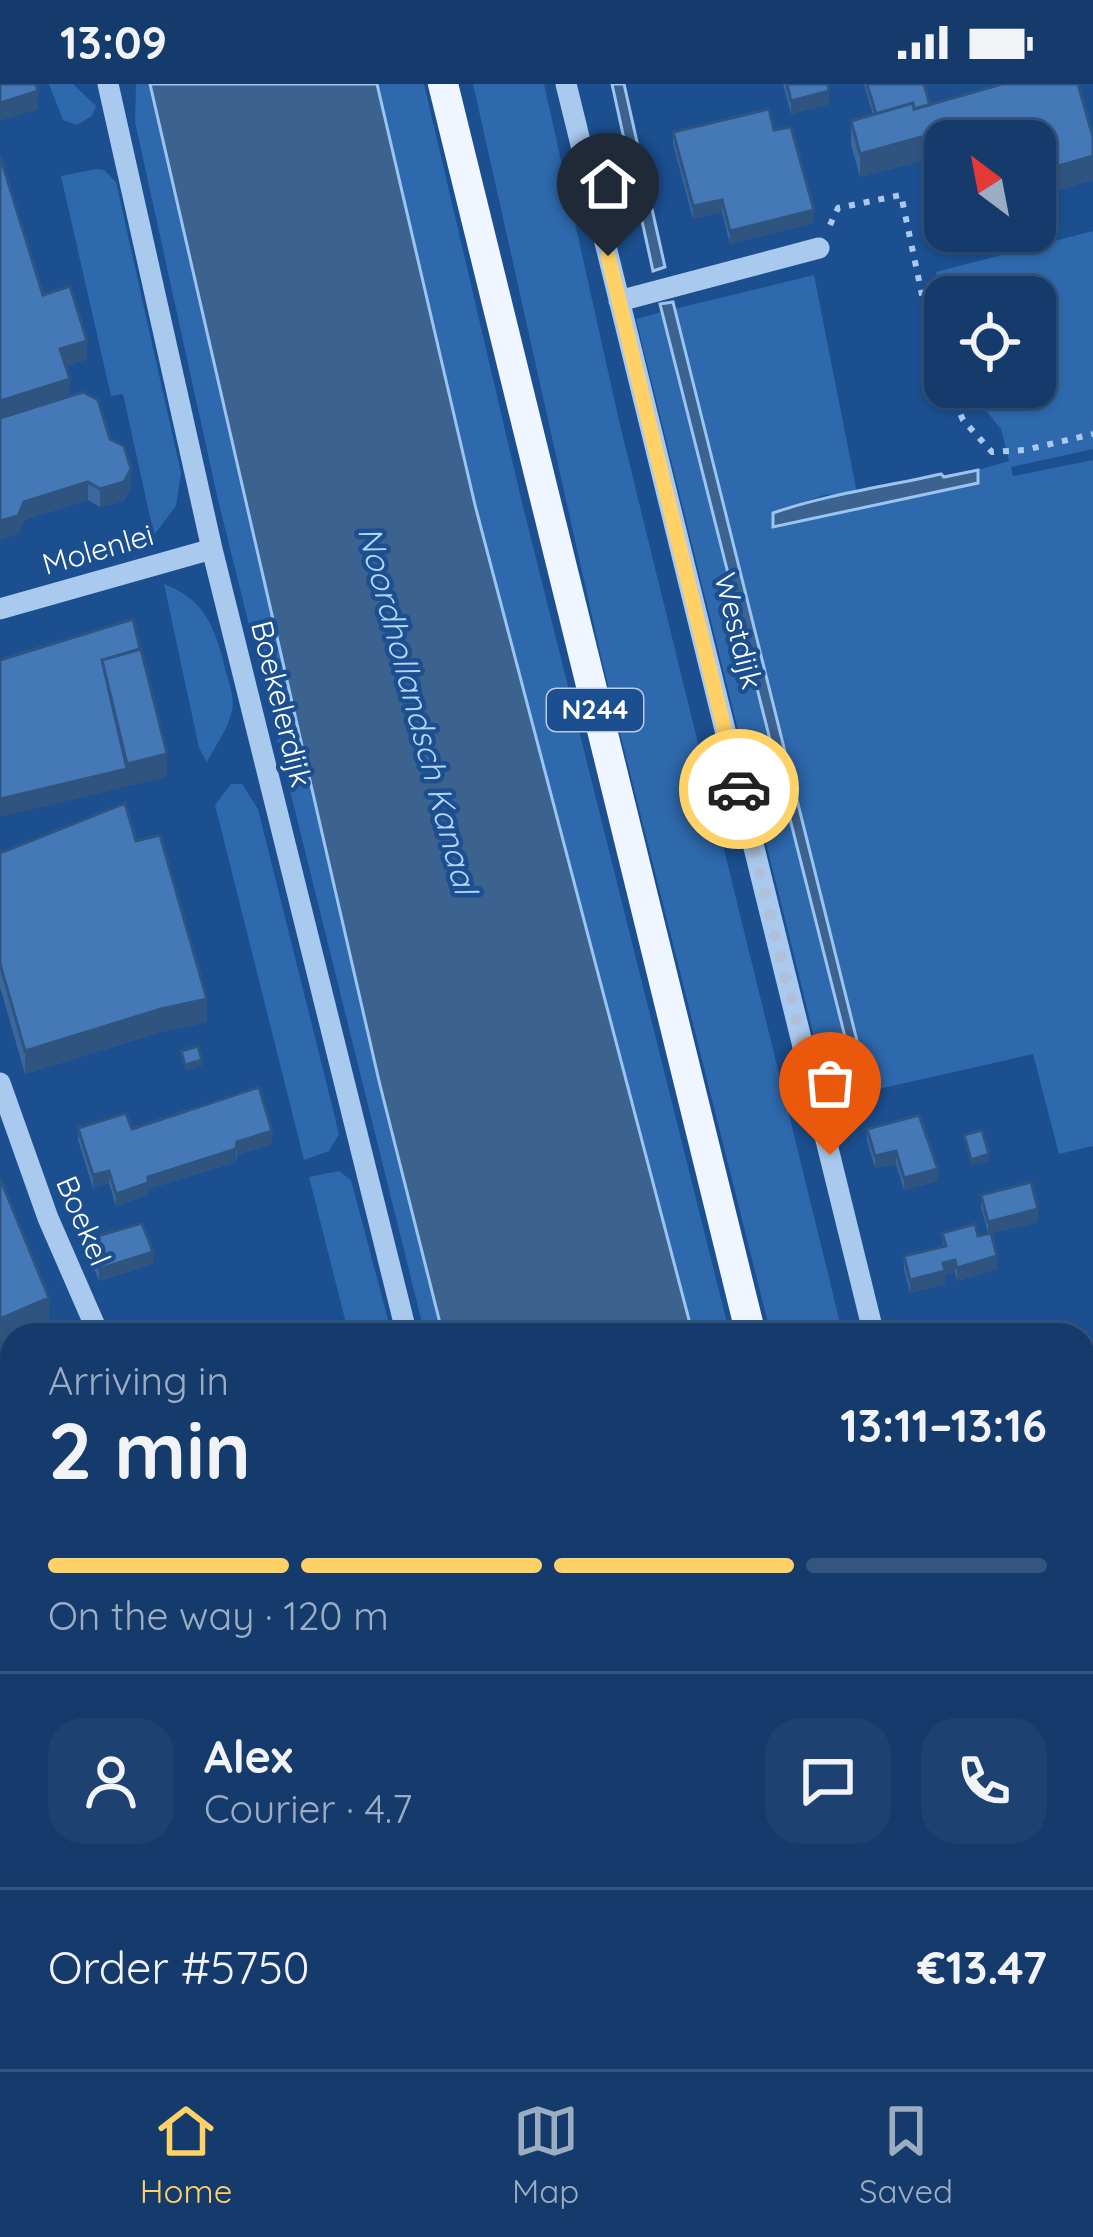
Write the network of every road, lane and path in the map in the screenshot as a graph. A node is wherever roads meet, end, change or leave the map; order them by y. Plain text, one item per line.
1 (108, 84) edge
2 (443, 84) edge
3 (566, 84) edge
4 (819, 248) joint
5 (619, 301) junction
6 (924, 304) edge
7 (957, 408) edge
8 (1093, 434) edge
9 (212, 549) junction
10 (0, 610) edge
11 (0, 1083) edge
12 (94, 1323) edge
13 (404, 1323) edge
14 (748, 1323) edge
15 (871, 1323) edge

1 - 9 street, Boekelerdijk
2 - 14 main road, N244
3 - 5 street, Westdijk
4 - 5 street
4 - 6 path
5 - 15 street, Westdijk
7 - 8 path
9 - 10 street, Molenlei
9 - 13 street, Boekelerdijk
11 - 12 street, Boekel

